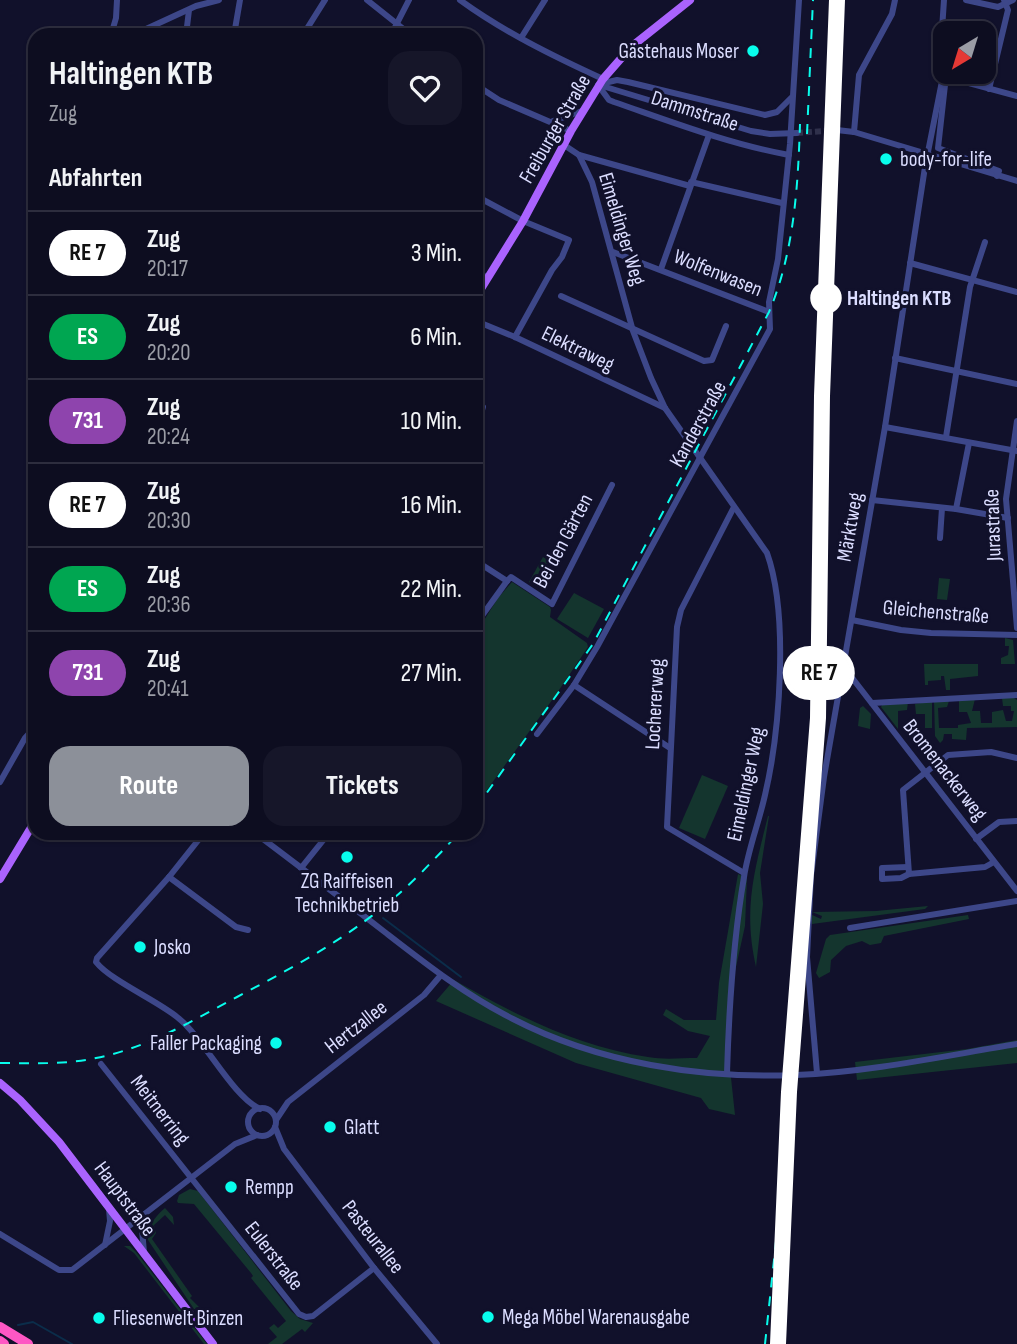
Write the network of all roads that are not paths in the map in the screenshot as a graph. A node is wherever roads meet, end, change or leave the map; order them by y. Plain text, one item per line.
1 (117, 0) edge
2 (219, 0) edge
3 (240, 0) edge
4 (324, 0) edge
5 (367, 0) edge
6 (409, 0) edge
7 (460, 0) edge
8 (545, 0) edge
9 (690, 0) edge
10 (799, 0) edge
11 (895, 0) edge
12 (944, 0) edge
13 (966, 0) edge
14 (1016, 0) edge
15 (1005, 2) edge
16 (193, 5) edge
17 (943, 21) edge
18 (396, 23) junction
19 (113, 28) edge
20 (147, 28) edge
21 (188, 28) edge
22 (235, 28) edge
23 (307, 28) edge
24 (394, 28) edge
25 (402, 28) edge
26 (521, 38) junction
27 (600, 82) junction
28 (941, 84) edge
29 (945, 84) edge
30 (971, 84) edge
31 (989, 89) junction
32 (483, 90) edge
33 (1017, 96) edge
34 (791, 98) junction
35 (582, 111) junction
36 (553, 121) junction
37 (837, 130) tunnel mouth
38 (571, 131) junction
39 (854, 132) junction
40 (797, 133) tunnel mouth
41 (709, 135) junction
42 (564, 145) junction
43 (579, 155) junction
44 (789, 155) junction
45 (928, 155) junction
46 (997, 176) junction
47 (1017, 181) edge
48 (690, 184) junction
49 (483, 200) edge
50 (782, 203) junction
51 (523, 221) junction
52 (985, 242) dead end
53 (613, 252) junction
54 (910, 263) junction
55 (661, 269) junction
56 (483, 275) edge
57 (488, 278) junction
58 (974, 280) junction
59 (483, 286) edge
60 (1017, 292) edge
61 (561, 296) dead end
62 (769, 312) junction
63 (483, 324) edge
64 (726, 326) dead end
65 (634, 331) junction
66 (516, 337) junction
67 (895, 358) junction
68 (955, 372) junction
69 (1017, 384) edge
70 (665, 408) junction
71 (1017, 421) edge
72 (885, 427) junction
73 (946, 437) junction
74 (969, 443) junction
75 (1015, 451) edge
76 (699, 458) junction
77 (612, 485) dead end
78 (872, 500) junction
79 (734, 507) junction
80 (942, 508) junction
81 (956, 509) junction
82 (1008, 519) junction
83 (940, 538) dead end
84 (483, 566) edge
85 (507, 581) junction
86 (483, 614) edge
87 (852, 620) junction
88 (1017, 628) edge
89 (1017, 635) edge
90 (843, 674) junction
91 (574, 685) junction
92 (1017, 695) edge
93 (872, 703) junction
94 (537, 734) dead end
95 (28, 735) edge
96 (670, 748) junction
97 (1017, 758) edge
98 (924, 773) junction
99 (0, 782) edge
100 (1017, 821) edge
101 (28, 833) edge
102 (976, 839) junction
103 (198, 840) edge
104 (264, 840) edge
105 (324, 840) edge
106 (993, 862) junction
107 (302, 869) junction
108 (744, 873) junction
109 (169, 877) junction
110 (0, 879) edge
111 (1017, 891) edge
112 (1017, 901) edge
113 (850, 928) dead end
114 (248, 930) dead end
115 (441, 975) junction
116 (1017, 1044) edge
117 (101, 1064) dead end
118 (727, 1073) junction
119 (817, 1073) junction
120 (0, 1083) edge
121 (243, 1097) junction
122 (288, 1102) junction
123 (260, 1109) junction
124 (268, 1110) junction
125 (249, 1121) junction
126 (276, 1124) junction
127 (257, 1135) junction
128 (265, 1136) junction
129 (235, 1144) junction
130 (284, 1149) junction
131 (190, 1178) junction
132 (108, 1206) junction
133 (145, 1215) junction
134 (127, 1230) junction
135 (0, 1234) edge
136 (105, 1245) junction
137 (144, 1253) junction
138 (374, 1268) junction
139 (0, 1327) edge
140 (0, 1341) edge
141 (5, 1344) edge
142 (28, 1344) edge
143 (214, 1344) edge
144 (437, 1344) edge

1 - 19 street
2 - 16 street
3 - 22 street
4 - 23 street
5 - 18 street
6 - 18 street
7 - 26 street
8 - 26 street
9 - 27 main road, Freiburger Straße
10 - 34 street, Kanderstraße
11 - 39 street
12 - 17 street
13 - 15 street
14 - 15 street
15 - 31 street
16 - 20 street
16 - 21 street
18 - 24 street
18 - 25 street
26 - 27 street
27 - 34 street
27 - 35 main road, Freiburger Straße
27 - 40 street
27 - 41 street, Dammstraße
28 - 45 street, Märktweg
29 - 46 street
30 - 31 street
31 - 33 street
32 - 36 street
34 - 44 street, Kanderstraße
35 - 36 street
35 - 38 main road, Freiburger Straße
36 - 38 street
37 - 39 street
38 - 42 main road, Freiburger Straße
39 - 45 street
41 - 44 street, Dammstraße
41 - 48 street
42 - 43 street, Eimeldinger Weg
42 - 51 main road, Freiburger Straße
43 - 48 street
43 - 53 street, Eimeldinger Weg
44 - 50 street, Kanderstraße
45 - 46 street
45 - 54 street, Märktweg
46 - 47 street
48 - 50 street
48 - 55 street
49 - 51 street
50 - 62 street, Kanderstraße
51 - 57 main road, Freiburger Straße
51 - 66 street
52 - 58 street
53 - 55 street, Wolfenwasen
53 - 65 street, Eimeldinger Weg
54 - 58 street
54 - 67 street, Märktweg
55 - 62 street, Wolfenwasen
56 - 57 street
57 - 59 main road, Freiburger Straße
58 - 60 street
58 - 68 street
61 - 65 street
62 - 76 street, Kanderstraße
63 - 66 street, Elektraweg
64 - 65 street
65 - 70 street, Eimeldinger Weg
66 - 70 street, Elektraweg
67 - 68 street
67 - 72 street, Märktweg
68 - 69 street
68 - 73 street
70 - 76 street, Eimeldinger Weg
71 - 75 street, Jurastraße
72 - 73 street
72 - 78 street, Märktweg
73 - 74 street
74 - 75 street
74 - 81 street
75 - 82 street, Jurastraße
76 - 79 street, Eimeldinger Weg
76 - 91 street, Kanderstraße
77 - 85 street, Bei den Gärten
78 - 80 street
78 - 87 street, Märktweg
79 - 96 street, Lochererweg
79 - 108 street, Eimeldinger Weg
80 - 81 street
80 - 83 street
81 - 82 street
82 - 88 street, Jurastraße
84 - 85 street
85 - 86 street
87 - 89 street, Gleichenstraße
87 - 90 street, Märktweg
90 - 93 street, Bromenackerweg
90 - 119 street, Märktweg
91 - 94 street, Kanderstraße
91 - 96 street
92 - 93 street
93 - 98 street, Bromenackerweg
95 - 99 street
96 - 108 street, Lochererweg
97 - 98 street
98 - 102 street, Bromenackerweg
98 - 106 street
100 - 102 street
101 - 110 main road
102 - 106 street, Bromenackerweg
103 - 109 street
104 - 107 street
105 - 107 street
106 - 111 street, Bromenackerweg
107 - 115 street
108 - 118 street, Eimeldinger Weg
109 - 114 street
109 - 121 street
112 - 113 street
115 - 118 street
115 - 122 street, Hertzallee
116 - 119 street
117 - 131 street, Meitnerring
118 - 119 street
120 - 132 main road, Hauptstraße
121 - 123 street
121 - 125 street
122 - 124 street, Hertzallee
122 - 126 street, Hertzallee
123 - 124 street, Hertzallee
123 - 125 street
124 - 126 street
125 - 127 street
125 - 129 street
126 - 128 street, Hertzallee
126 - 130 street, Pasteurallee
127 - 128 street
127 - 129 street
128 - 130 street, Pasteurallee
129 - 131 street
130 - 138 street, Pasteurallee
131 - 133 street
131 - 138 street, Eulerstraße
132 - 134 main road, Hauptstraße
132 - 136 street
133 - 134 street
133 - 137 street
134 - 136 street
134 - 137 main road, Hauptstraße
135 - 136 street
137 - 143 main road, Hauptstraße
138 - 144 street, Pasteurallee
139 - 142 highway
140 - 141 highway

